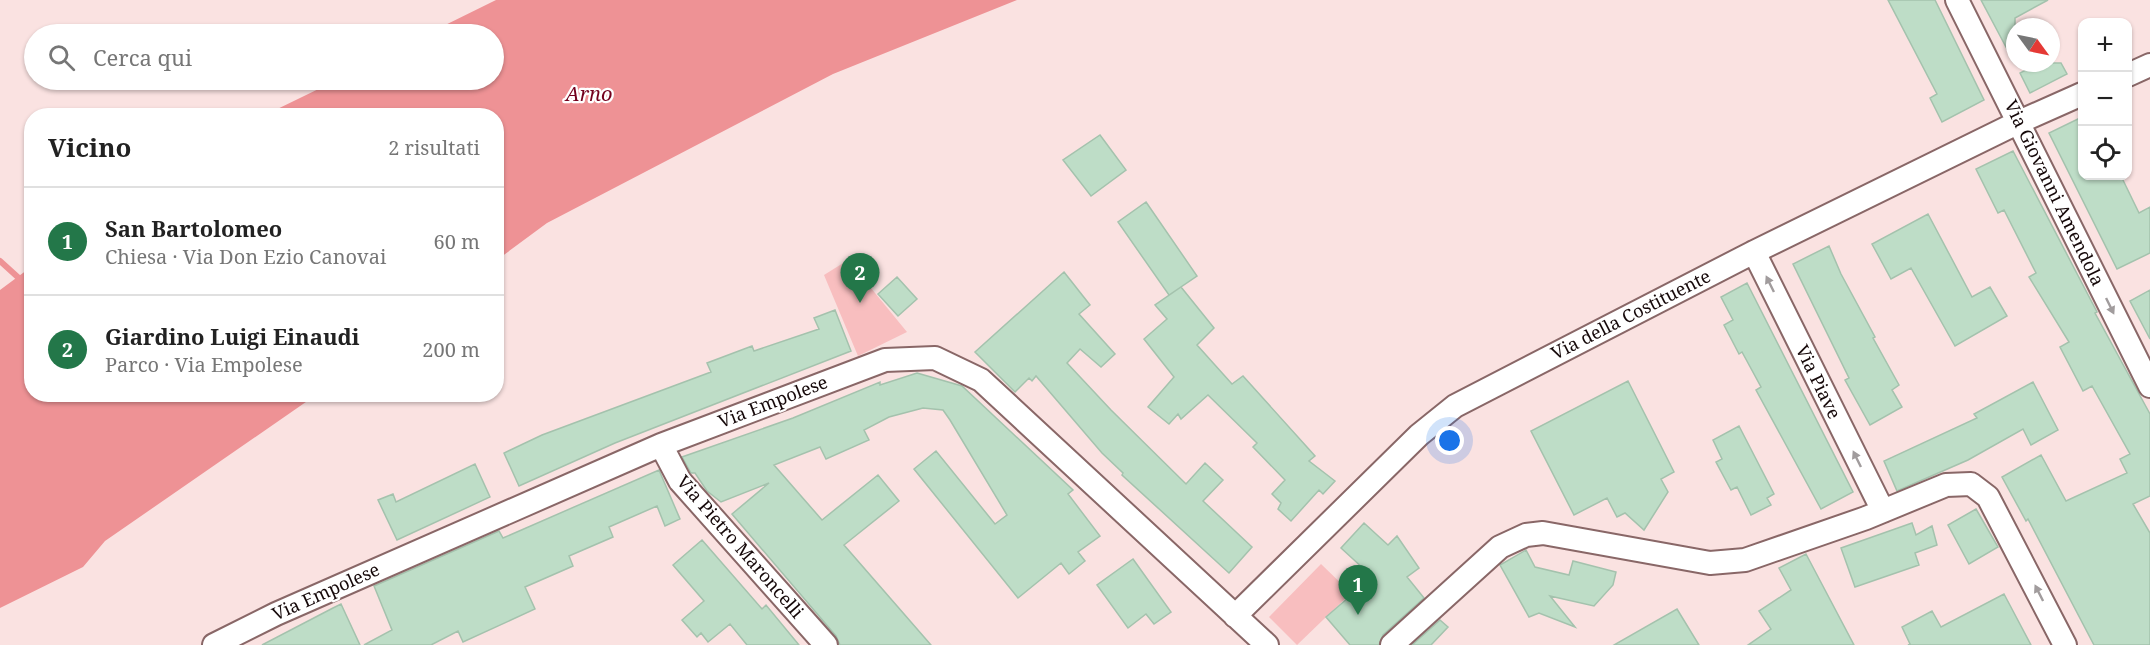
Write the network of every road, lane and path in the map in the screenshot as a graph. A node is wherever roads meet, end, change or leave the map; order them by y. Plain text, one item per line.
1 (1957, 0) edge
2 (2150, 65) edge
3 (2132, 73) edge
4 (2078, 96) edge
5 (2019, 122) junction
6 (1754, 252) junction
7 (2147, 373) edge
8 (661, 445) junction
9 (1883, 511) junction
10 (1235, 616) junction
11 (214, 645) edge
12 (826, 645) edge
13 (1267, 645) edge
14 (1392, 645) edge
15 (2065, 645) edge

1 - 5 street, Via Giovanni Amendola
2 - 3 street
4 - 5 street, Via della Costituente
5 - 6 street, Via della Costituente
5 -> 7 street, Via Giovanni Amendola
9 -> 6 street, Via Piave
6 - 10 street, Via della Costituente
8 - 10 street, Via Empolese
8 - 11 street, Via Empolese
8 - 12 street, Via Pietro Maroncelli
9 - 14 street
15 -> 9 street
10 - 13 street, Via Empolese

